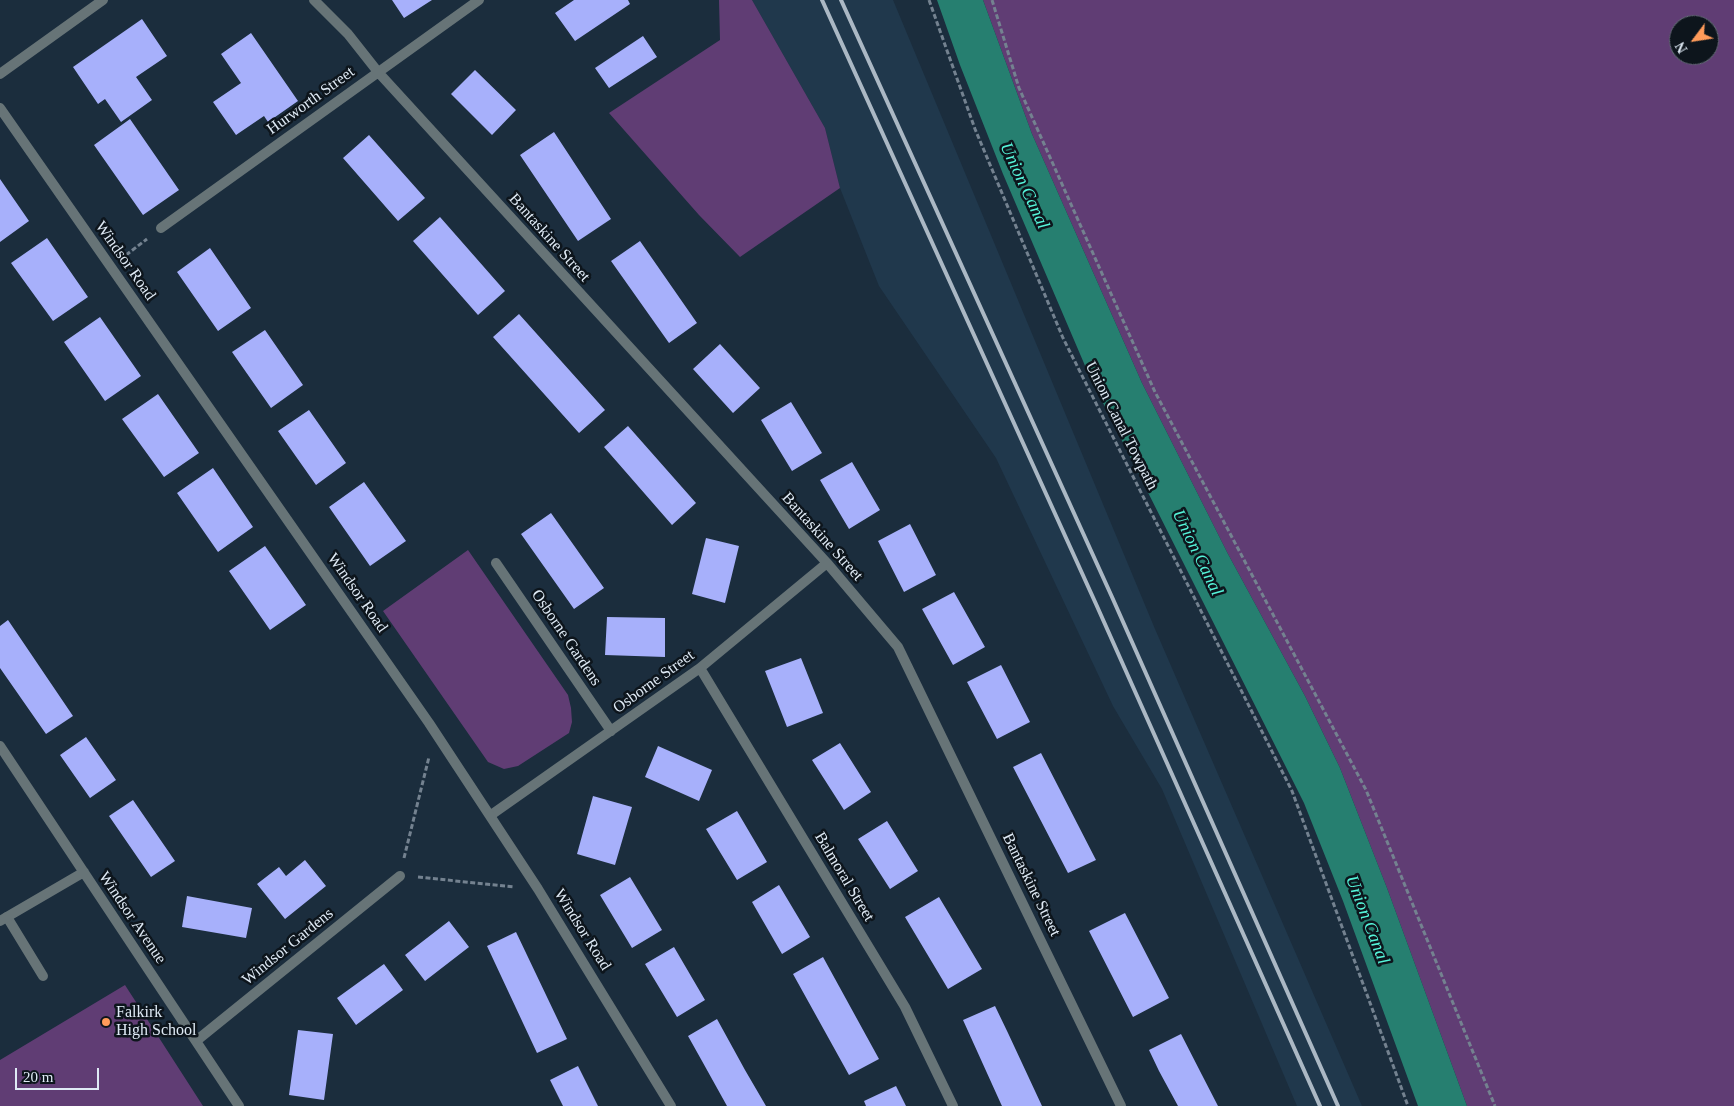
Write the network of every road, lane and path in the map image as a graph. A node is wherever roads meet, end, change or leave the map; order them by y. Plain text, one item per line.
1 (103, 0) edge
2 (314, 0) edge
3 (479, 0) edge
4 (929, 0) edge
5 (992, 0) edge
6 (378, 72) junction
7 (0, 74) edge
8 (0, 108) edge
9 (161, 228) joint
10 (111, 267) junction
11 (496, 563) dead end
12 (827, 563) junction
13 (700, 668) junction
14 (611, 731) junction
15 (435, 732) junction
16 (0, 746) edge
17 (491, 815) junction
18 (84, 872) junction
19 (400, 876) junction
20 (538, 889) junction
21 (4, 919) edge
22 (43, 976) dead end
23 (196, 1041) junction
24 (238, 1106) edge
25 (671, 1106) edge
26 (953, 1106) edge
27 (1121, 1106) edge
28 (1408, 1106) edge
29 (1495, 1106) edge

1 - 7 street
2 - 6 street, Bantaskine Street
3 - 6 street, Hurworth Street
4 - 28 path, Union Canal Towpath
5 - 29 path
6 - 9 street, Hurworth Street
6 - 12 street, Bantaskine Street
8 - 10 street, Windsor Road
9 - 10 path
10 - 15 street, Windsor Road
11 - 14 street, Osborne Gardens
12 - 13 street, Osborne Street
12 - 27 street, Bantaskine Street
13 - 14 street, Osborne Street
13 - 26 street, Balmoral Street
14 - 17 street, Osborne Street
15 - 17 street, Windsor Road
15 - 19 path
16 - 18 street, Windsor Avenue
17 - 20 street, Windsor Road
18 - 21 street
18 - 23 street, Windsor Avenue
19 - 20 path
19 - 23 street, Windsor Gardens
20 - 25 street, Windsor Road
21 - 22 street
23 - 24 street, Windsor Avenue

